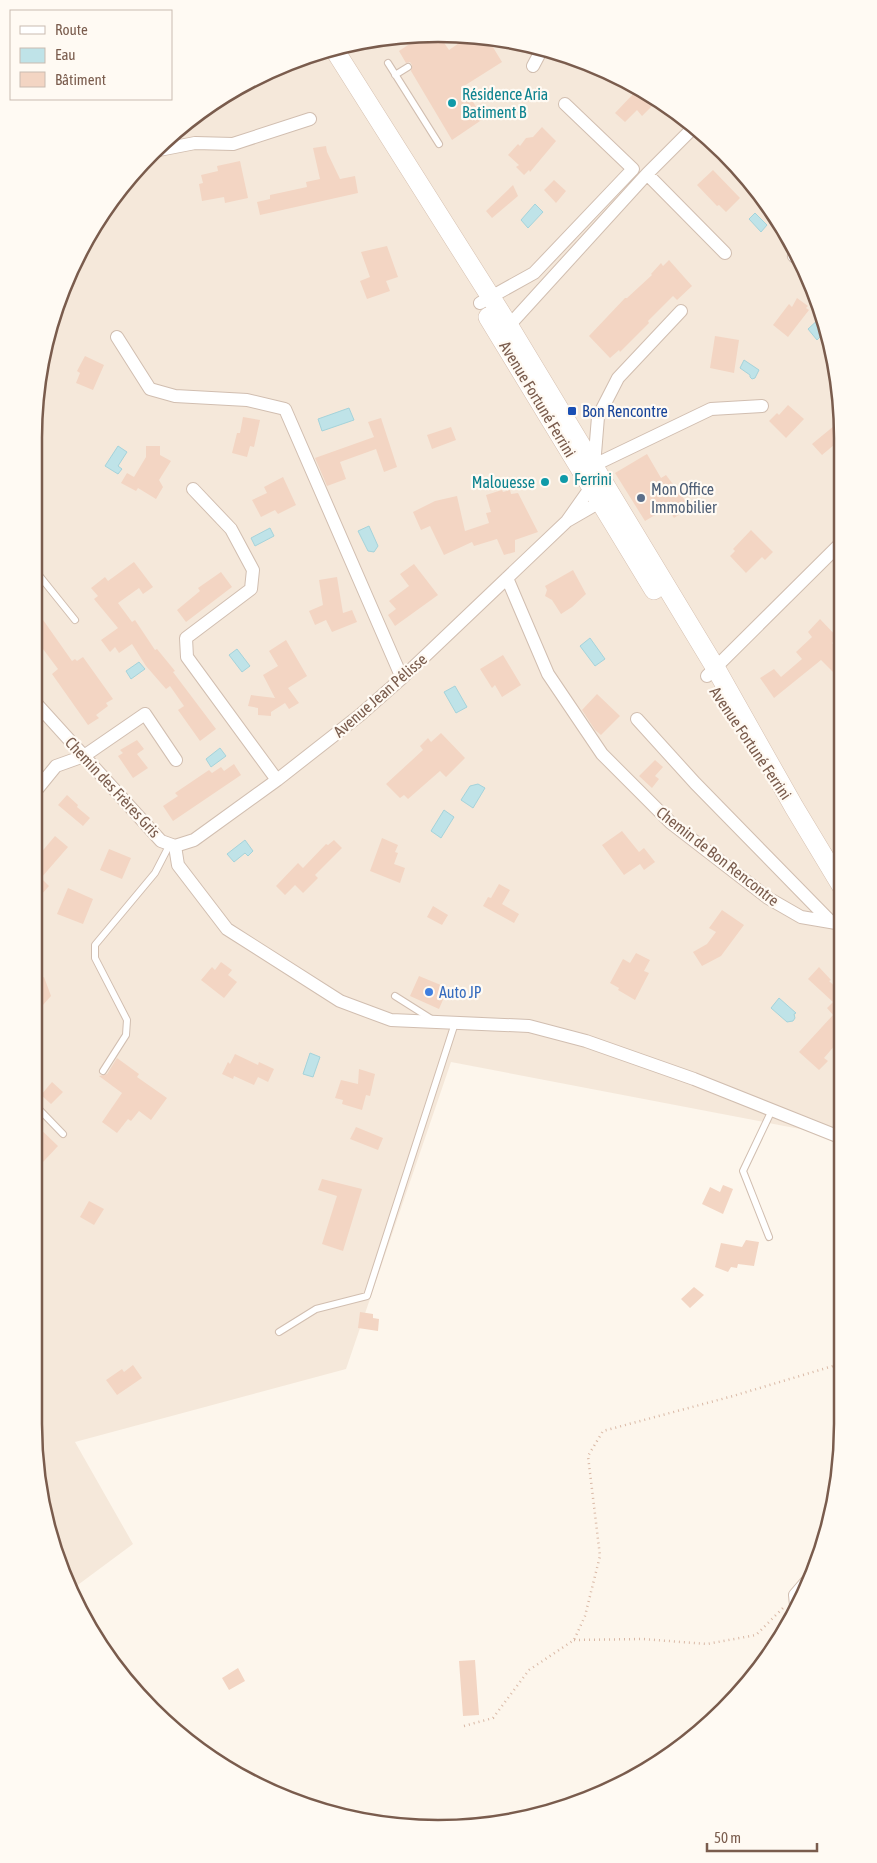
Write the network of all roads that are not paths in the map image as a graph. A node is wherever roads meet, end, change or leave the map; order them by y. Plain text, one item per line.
1 (539, 55) edge
2 (338, 56) edge
3 (388, 63) dead end
4 (533, 66) dead end
5 (408, 67) dead end
6 (395, 75) junction
7 (565, 104) dead end
8 (310, 119) dead end
9 (689, 132) edge
10 (439, 144) dead end
11 (169, 148) edge
12 (647, 174) junction
13 (725, 252) dead end
14 (485, 300) junction
15 (681, 311) dead end
16 (504, 331) junction
17 (117, 336) dead end
18 (762, 406) dead end
19 (594, 483) junction
20 (193, 489) dead end
21 (834, 550) edge
22 (507, 578) junction
23 (42, 579) edge
24 (75, 620) dead end
25 (711, 671) junction
26 (402, 678) junction
27 (42, 710) edge
28 (637, 719) dead end
29 (84, 756) junction
30 (176, 760) dead end
31 (277, 780) junction
32 (42, 783) edge
33 (173, 845) junction
34 (834, 864) edge
35 (834, 921) edge
36 (834, 923) edge
37 (395, 996) dead end
38 (436, 1022) junction
39 (455, 1023) junction
40 (103, 1071) dead end
41 (772, 1110) junction
42 (42, 1112) edge
43 (63, 1134) dead end
44 (834, 1135) edge
45 (769, 1237) dead end
46 (279, 1332) dead end

1 - 4 street
2 - 14 main road, Avenue Fortuné Ferrini
3 - 6 lane
5 - 6 lane
6 - 10 lane
7 - 14 street
8 - 11 street
9 - 12 street
12 - 13 street
12 - 16 street
14 - 16 main road, Avenue Fortuné Ferrini
15 - 19 street
16 - 19 main road, Avenue Fortuné Ferrini
17 - 26 street
18 - 19 street
19 - 22 street, Avenue Jean Pélisse
19 - 25 main road, Avenue Fortuné Ferrini
20 - 31 street
21 - 25 street
22 - 26 street, Avenue Jean Pélisse
22 - 36 street, Chemin de Bon Rencontre
23 - 24 lane
25 - 34 main road, Avenue Fortuné Ferrini
26 - 31 street, Avenue Jean Pélisse
27 - 29 street, Chemin des Frères Gris
28 - 35 street
29 - 30 street
29 - 32 street
29 - 33 street, Chemin des Frères Gris
31 - 33 street, Avenue Jean Pélisse
33 - 38 street
33 - 40 lane
37 - 38 lane
38 - 39 street
39 - 41 street
39 - 46 lane
41 - 44 street
41 - 45 lane
42 - 43 lane

